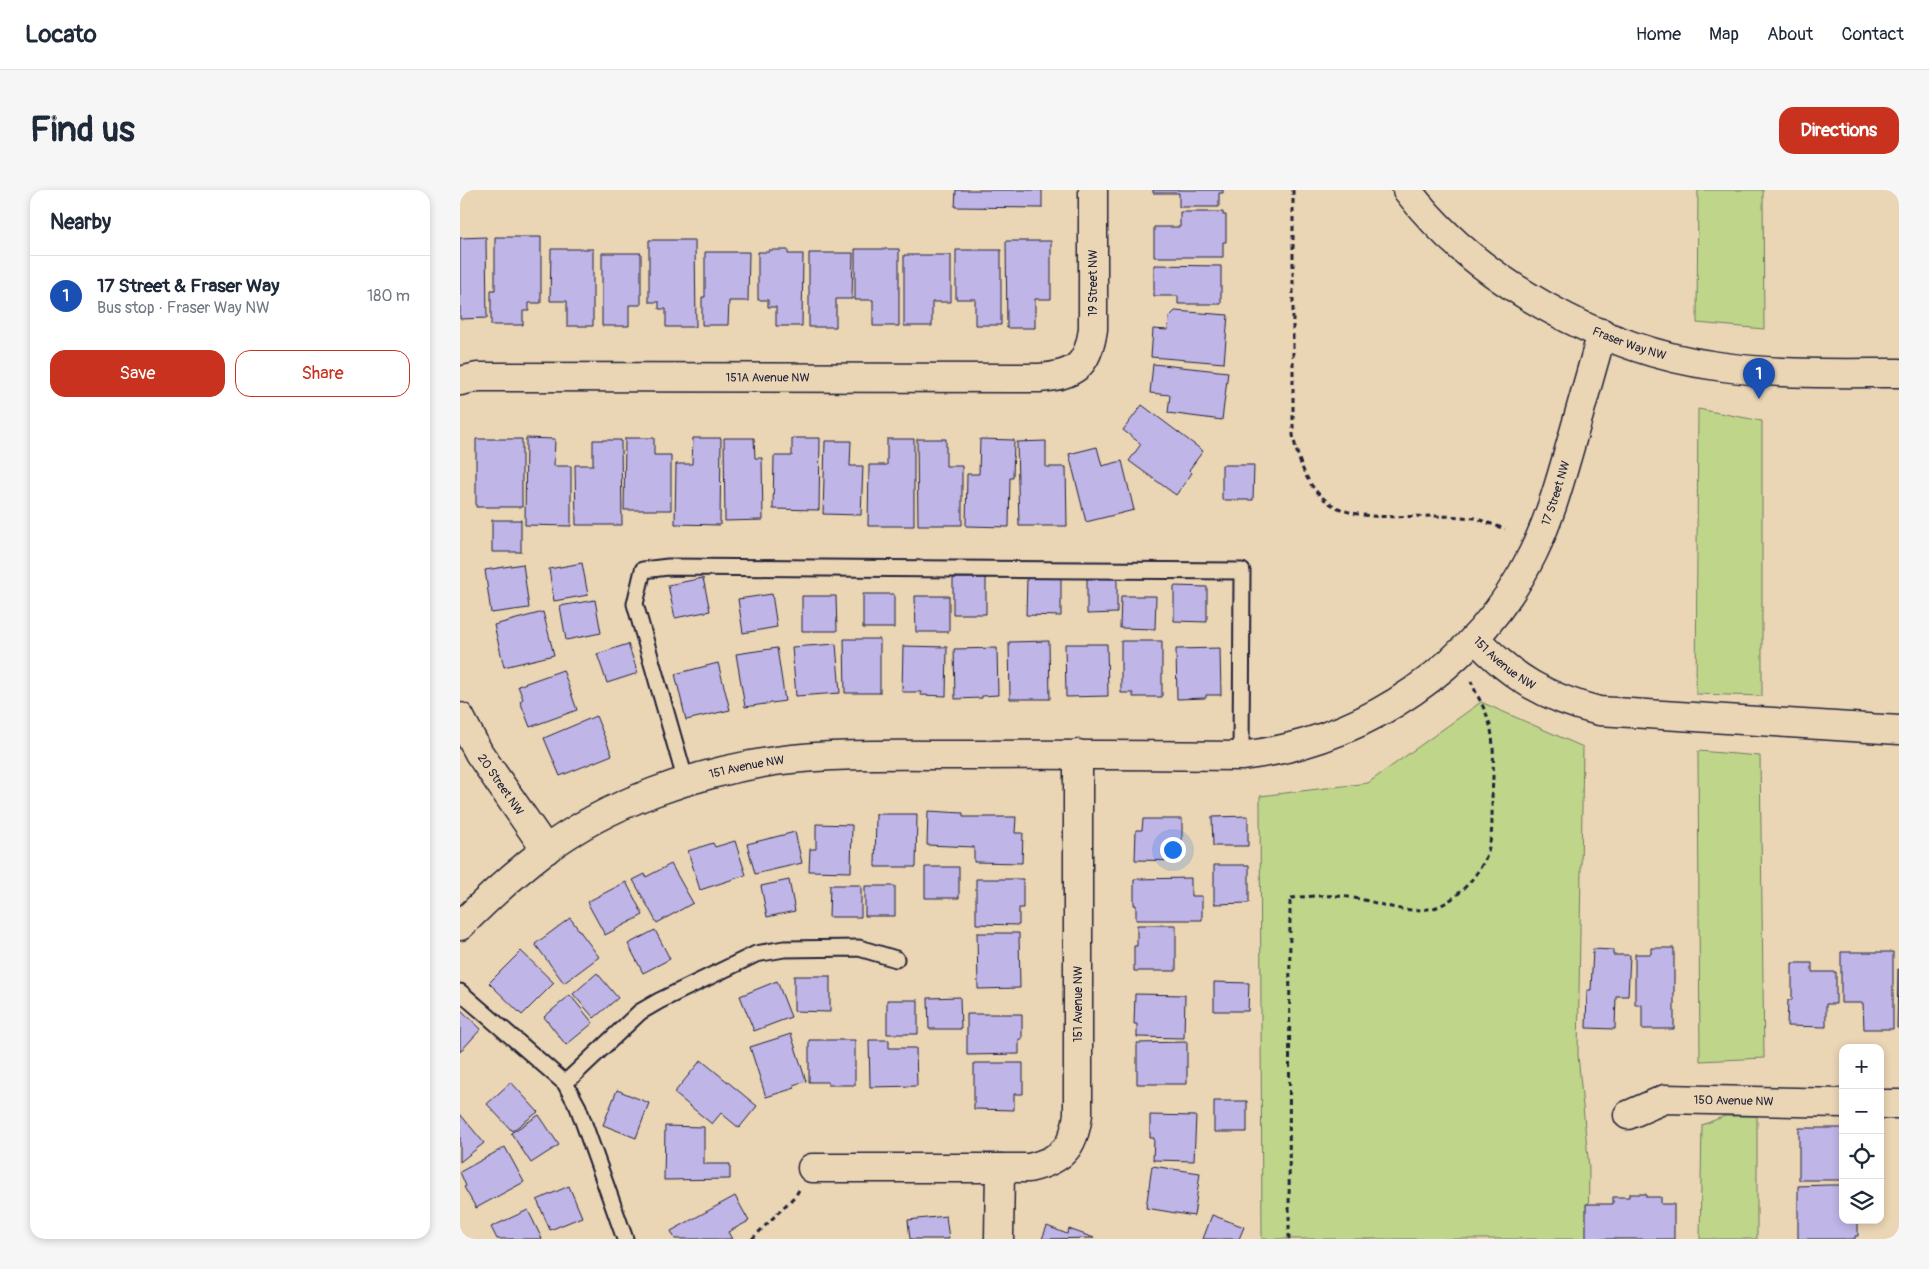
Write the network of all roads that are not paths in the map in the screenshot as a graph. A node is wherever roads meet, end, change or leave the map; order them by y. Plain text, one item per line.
1 (1094, 190) edge
2 (1407, 190) edge
3 (1602, 334) junction
4 (1074, 370) joint
5 (1899, 373) edge
6 (460, 381) edge
7 (1475, 638) junction
8 (460, 717) edge
9 (1899, 730) edge
10 (1078, 754) junction
11 (1241, 756) junction
12 (686, 782) junction
13 (546, 850) junction
14 (460, 926) edge
15 (896, 960) dead end
16 (460, 992) edge
17 (565, 1083) junction
18 (1839, 1103) edge
19 (1884, 1104) edge
20 (1899, 1104) edge
21 (1628, 1115) dead end
22 (812, 1168) road end
23 (1000, 1168) junction
24 (625, 1239) edge
25 (999, 1239) edge

1 - 4 street, 19 Street NW
2 - 3 street, Fraser Way NW
3 - 5 street, Fraser Way NW
3 - 7 street, 17 Street NW
4 - 6 street, 151A Avenue NW
7 - 9 street, 151 Avenue NW
7 - 11 street, 151 Avenue NW
8 - 13 street, 20 Street NW
10 - 11 street, 151 Avenue NW
10 - 12 street, 151 Avenue NW
10 - 23 street, 151 Avenue NW
11 - 12 lane
12 - 13 street, 151 Avenue NW
13 - 14 street, 151 Avenue NW
15 - 17 lane
16 - 17 lane
17 - 24 lane
18 - 21 street, 150 Avenue NW
19 - 20 street
22 - 23 street, 151 Avenue NW
23 - 25 street

